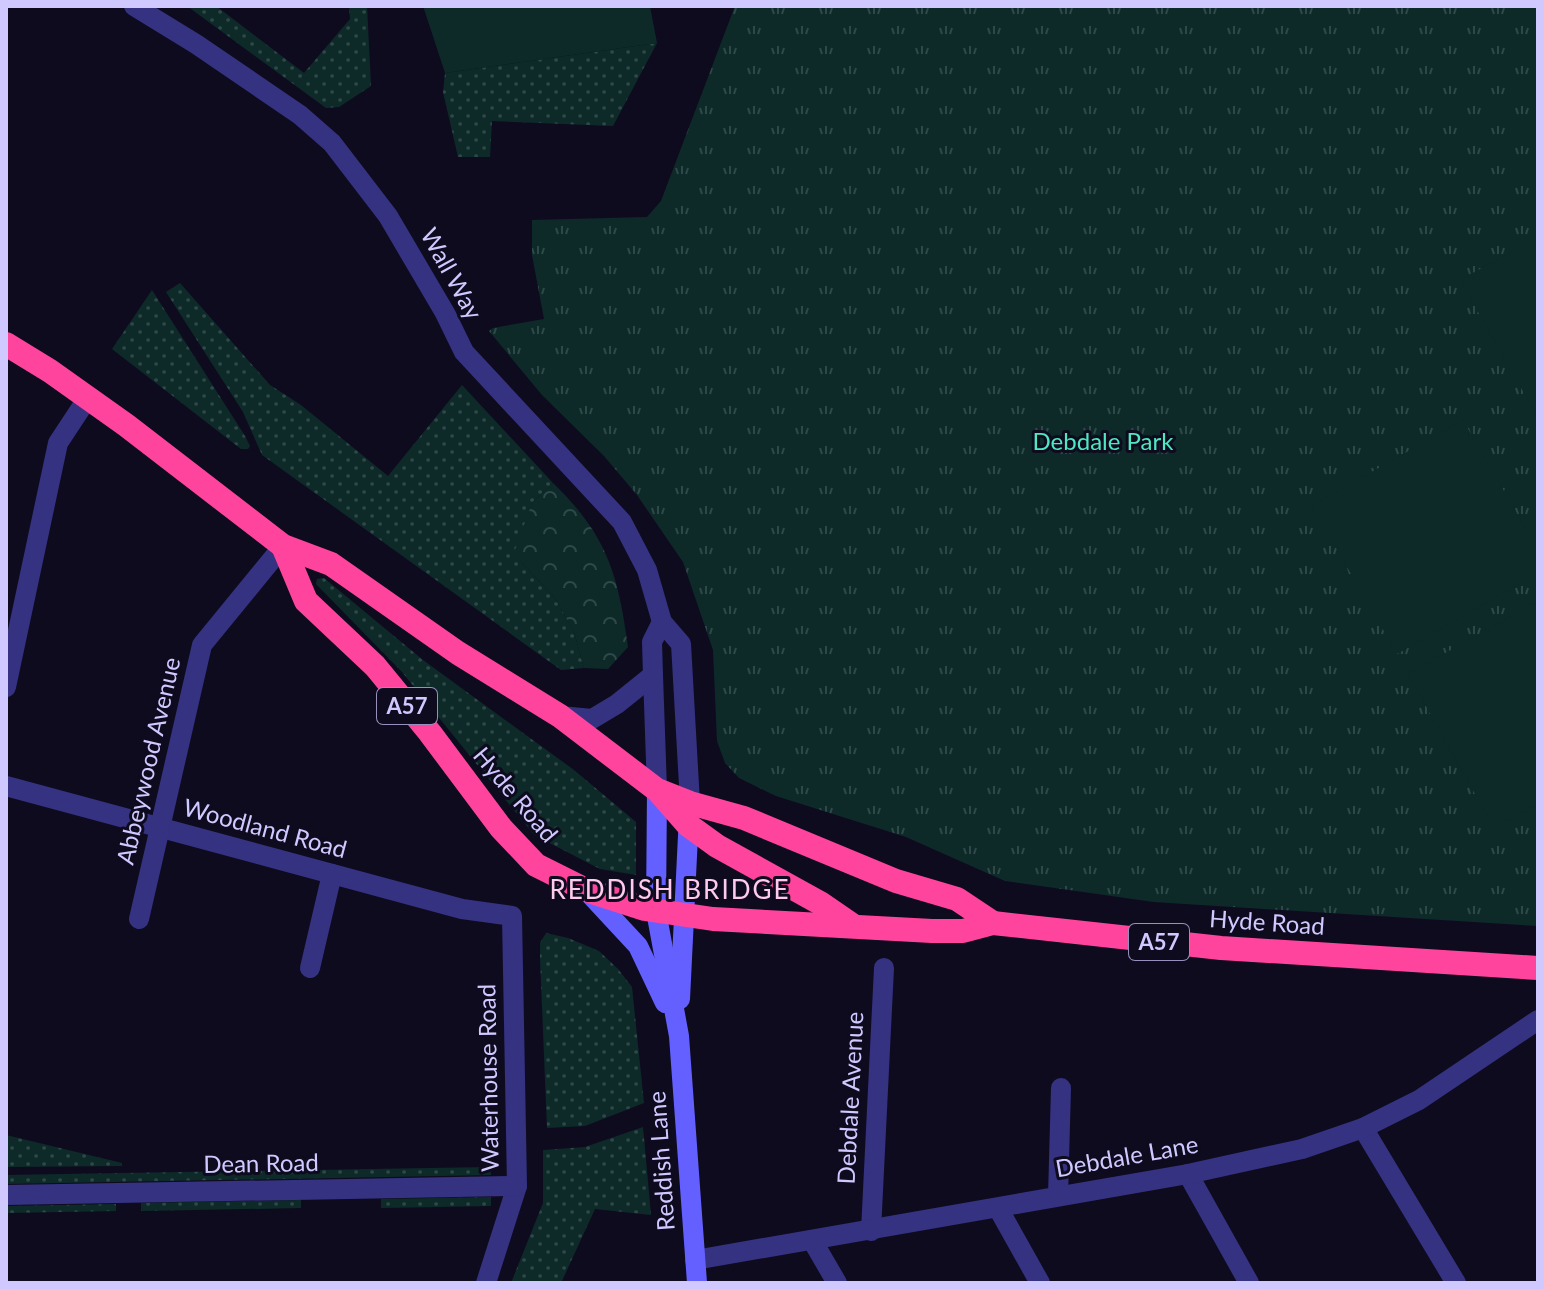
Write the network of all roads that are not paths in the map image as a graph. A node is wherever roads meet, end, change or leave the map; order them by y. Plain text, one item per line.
1 (134, 6) edge
2 (6, 344) edge
3 (87, 399) junction
4 (283, 546) junction
5 (662, 622) junction
6 (653, 675) junction
7 (6, 687) edge
8 (560, 716) junction
9 (6, 786) edge
10 (657, 790) junction
11 (689, 814) junction
12 (160, 827) junction
13 (332, 874) junction
14 (586, 890) junction
15 (650, 910) junction
16 (683, 915) junction
17 (512, 916) joint
18 (139, 919) dead end
19 (993, 923) junction
20 (854, 926) junction
21 (310, 968) dead end
22 (884, 968) dead end
23 (1538, 968) edge
24 (1538, 1020) edge
25 (679, 1036) junction
26 (1061, 1088) dead end
27 (1363, 1128) junction
28 (1188, 1174) junction
29 (517, 1186) junction
30 (6, 1195) edge
31 (1058, 1196) junction
32 (998, 1208) junction
33 (871, 1231) junction
34 (812, 1240) junction
35 (695, 1260) junction
36 (486, 1283) edge
37 (697, 1283) edge
38 (837, 1283) edge
39 (1040, 1283) edge
40 (1249, 1283) edge
41 (1456, 1283) edge

1 - 5 street, Wall Way
2 - 3 highway, Hyde Road / A57
3 - 4 highway, Hyde Road / A57
3 - 7 street
4 - 8 highway, Hyde Road / A57
4 - 12 street, Abbeywood Avenue
4 - 14 highway, Hyde Road / A57
5 - 6 street
5 - 11 street, Wall Way
6 - 8 street
6 - 10 street
8 - 10 highway, Hyde Road / A57
9 - 12 street, Woodland Road
10 - 11 highway, Hyde Road
10 - 15 main road
11 - 16 main road, Wall Way
11 - 19 highway, Hyde Road / A57
11 - 20 highway, Hyde Road
12 - 13 street, Woodland Road
12 - 18 street, Abbeywood Avenue
13 - 17 street, Woodland Road
13 - 21 street
14 - 15 highway, Hyde Road / A57
14 - 25 main road
15 - 16 highway, Hyde Road / A57
15 - 25 main road, Reddish Lane
16 - 20 highway, Hyde Road / A57
16 - 25 main road, Reddish Lane
17 - 29 street, Waterhouse Road
19 - 20 highway, Hyde Road / A57
19 - 23 highway, Hyde Road / A57
22 - 33 street, Debdale Avenue
24 - 27 street, Debdale Lane
25 - 35 main road, Reddish Lane
26 - 31 street
27 - 28 street, Debdale Lane
27 - 41 street
28 - 31 street, Debdale Lane
28 - 40 street
29 - 30 street, Dean Road
29 - 36 street, Waterhouse Road
31 - 32 street, Debdale Lane
32 - 33 street, Debdale Lane
32 - 39 street
33 - 34 street, Debdale Lane
34 - 35 street, Debdale Lane
34 - 38 street
35 - 37 main road, Reddish Lane

